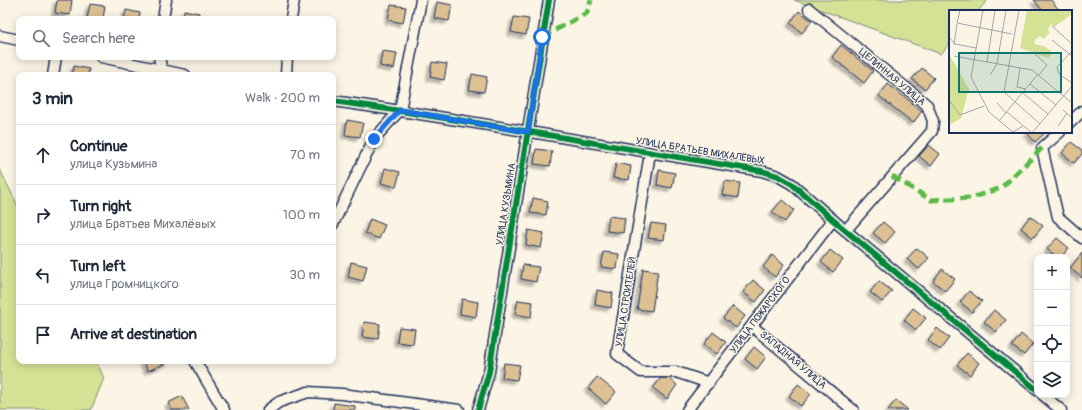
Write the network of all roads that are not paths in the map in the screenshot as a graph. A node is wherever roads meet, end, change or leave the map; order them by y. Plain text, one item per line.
1 (166, 0) edge
2 (294, 0) edge
3 (420, 0) edge
4 (549, 0) edge
5 (809, 9) dead end
6 (163, 16) edge
7 (291, 16) edge
8 (0, 36) edge
9 (16, 39) edge
10 (56, 60) edge
11 (112, 60) edge
12 (160, 60) edge
13 (288, 60) edge
14 (54, 72) edge
15 (158, 72) edge
16 (162, 72) edge
17 (286, 72) edge
18 (336, 101) edge
19 (400, 110) junction
20 (1082, 111) edge
21 (1072, 121) edge
22 (528, 132) junction
23 (1059, 133) edge
24 (650, 153) junction
25 (336, 218) edge
26 (833, 220) junction
27 (846, 230) junction
28 (1082, 238) edge
29 (752, 326) junction
30 (197, 364) edge
31 (708, 383) junction
32 (1034, 387) edge
33 (1047, 398) edge
34 (225, 410) edge
35 (268, 410) edge
36 (459, 410) edge
37 (478, 410) edge
38 (687, 410) edge
39 (853, 410) edge
40 (1061, 410) edge

1 - 6 street
2 - 7 street
3 - 19 street
4 - 22 street, УЛИЦА КУЗЬМИНА
5 - 27 street, ЦЕЛИННАЯ УЛИЦА
8 - 9 street
10 - 14 street
11 - 15 street
12 - 16 street
13 - 17 street
18 - 19 street, УЛИЦА БРАТЬЕВ МИХАЛЁВЫХ
19 - 22 street, УЛИЦА БРАТЬЕВ МИХАЛЁВЫХ
19 - 25 street
20 - 21 street
22 - 24 street, УЛИЦА БРАТЬЕВ МИХАЛЁВЫХ
22 - 37 street, УЛИЦА КУЗЬМИНА
23 - 28 street
24 - 26 street, УЛИЦА БРАТЬЕВ МИХАЛЁВЫХ
24 - 31 street, УЛИЦА СТРОИТЕЛЕЙ
26 - 27 street, УЛИЦА БРАТЬЕВ МИХАЛЁВЫХ
26 - 29 street, УЛИЦА ПОЖАРСКОГО
27 - 32 street, УЛИЦА БРАТЬЕВ МИХАЛЁВЫХ
29 - 31 street, УЛИЦА ПОЖАРСКОГО
29 - 39 street, ЗАПАДНАЯ УЛИЦА
30 - 34 street
31 - 38 street, УЛИЦА ПОЖАРСКОГО
33 - 40 street
35 - 36 street

